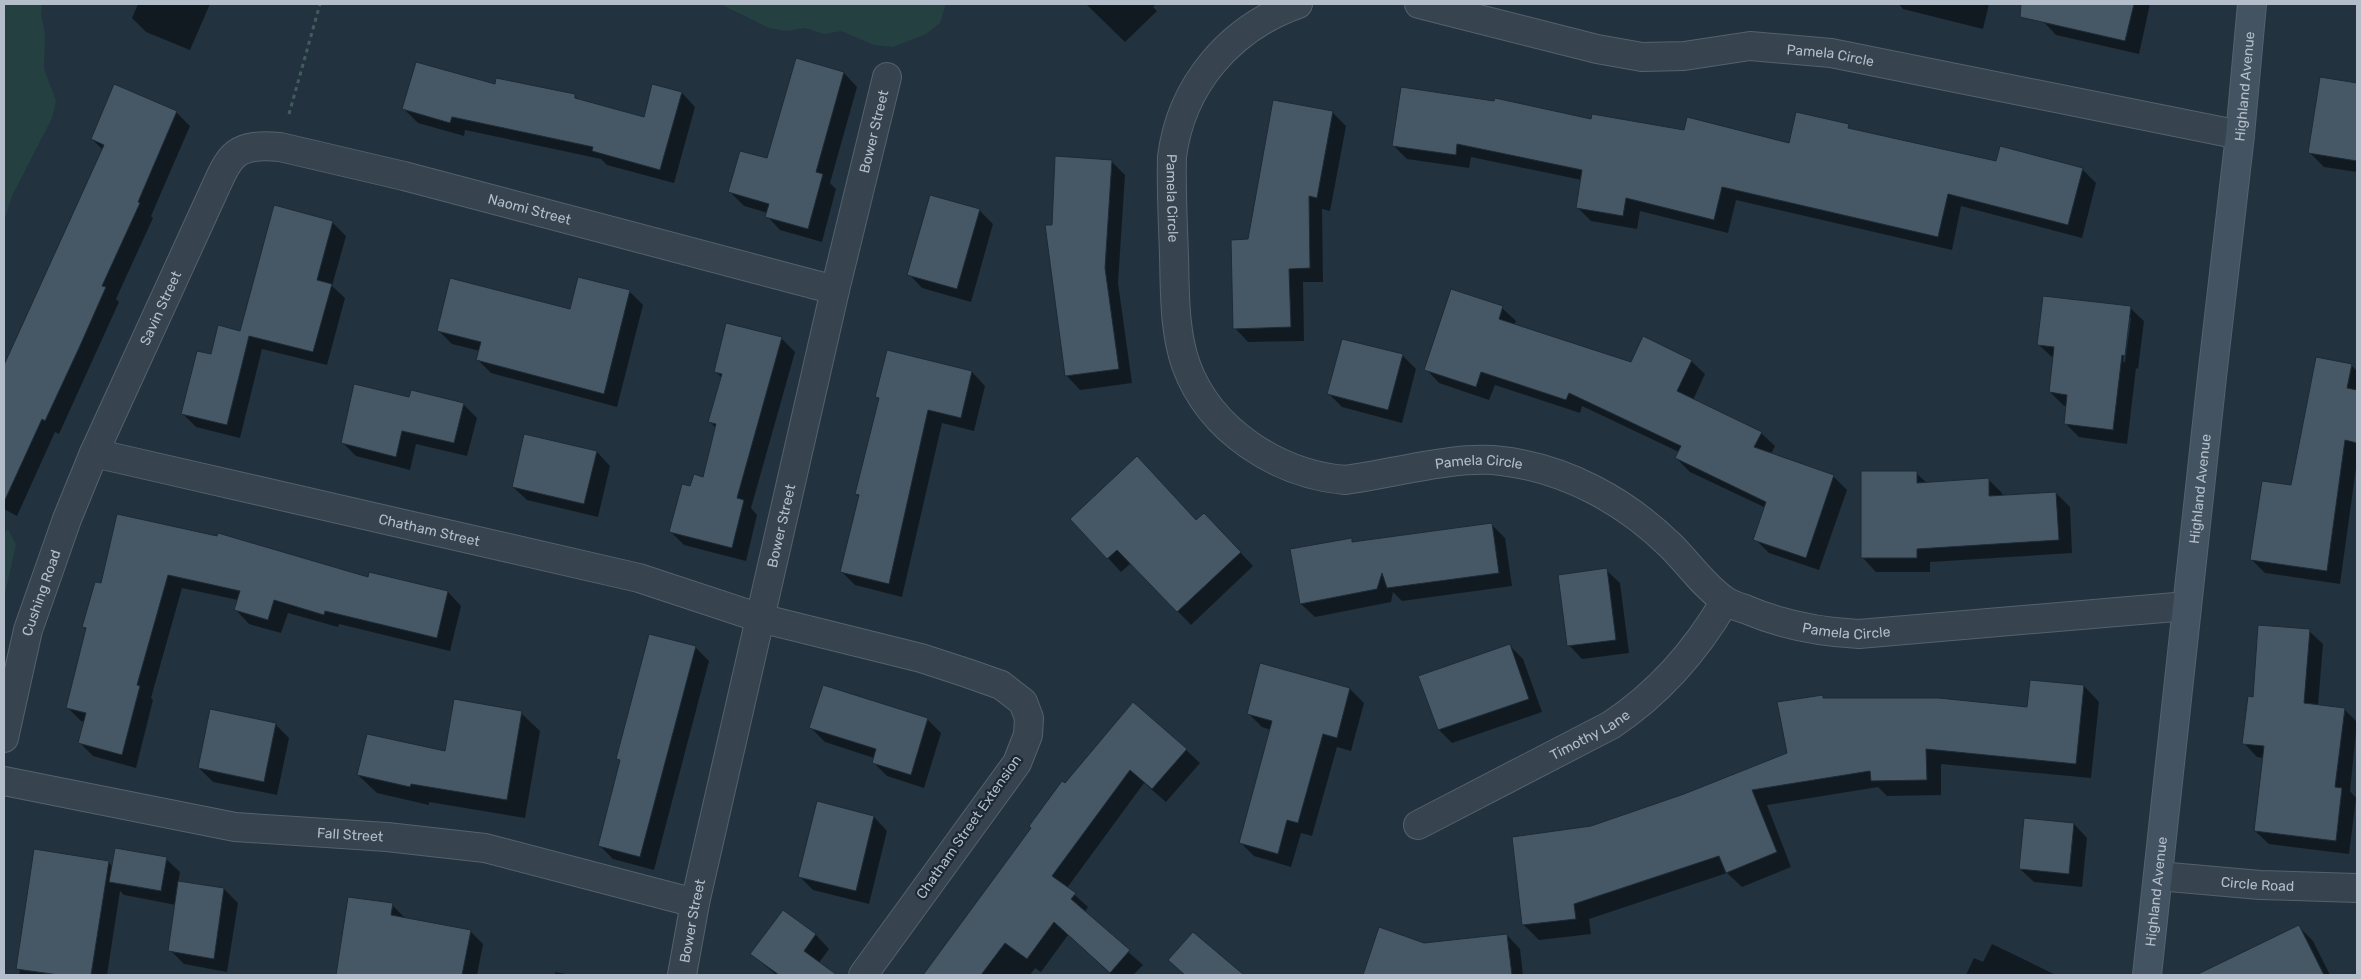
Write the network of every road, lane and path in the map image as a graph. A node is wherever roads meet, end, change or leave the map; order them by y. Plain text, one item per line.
1 (320, 4) edge
2 (1298, 4) edge
3 (1419, 4) edge
4 (2252, 4) edge
5 (888, 77) dead end
6 (2240, 135) junction
7 (280, 147) junction
8 (227, 164) joint
9 (835, 290) junction
10 (94, 453) junction
11 (1725, 601) junction
12 (2187, 606) junction
13 (760, 618) junction
14 (4, 738) edge
15 (4, 781) edge
16 (1418, 825) dead end
17 (2158, 876) junction
18 (2357, 888) edge
19 (695, 903) junction
20 (682, 975) edge
21 (863, 975) edge
22 (2147, 975) edge

1 - 7 path
2 - 11 street, Pamela Circle
3 - 6 street, Pamela Circle
4 - 6 main road, Highland Avenue
5 - 9 street, Bower Street
6 - 12 main road, Highland Avenue
7 - 8 street, Naomi Street
7 - 9 street, Naomi Street
8 - 10 street, Savin Street
9 - 13 street, Bower Street
10 - 13 street, Chatham Street
10 - 14 street, Cushing Road
11 - 12 street, Pamela Circle
11 - 16 street, Timothy Lane
12 - 17 main road, Highland Avenue
13 - 19 street, Bower Street
13 - 21 street, Chatham Street Extension
15 - 19 street, Fall Street
17 - 18 street, Circle Road
17 - 22 main road, Highland Avenue
19 - 20 street, Bower Street

